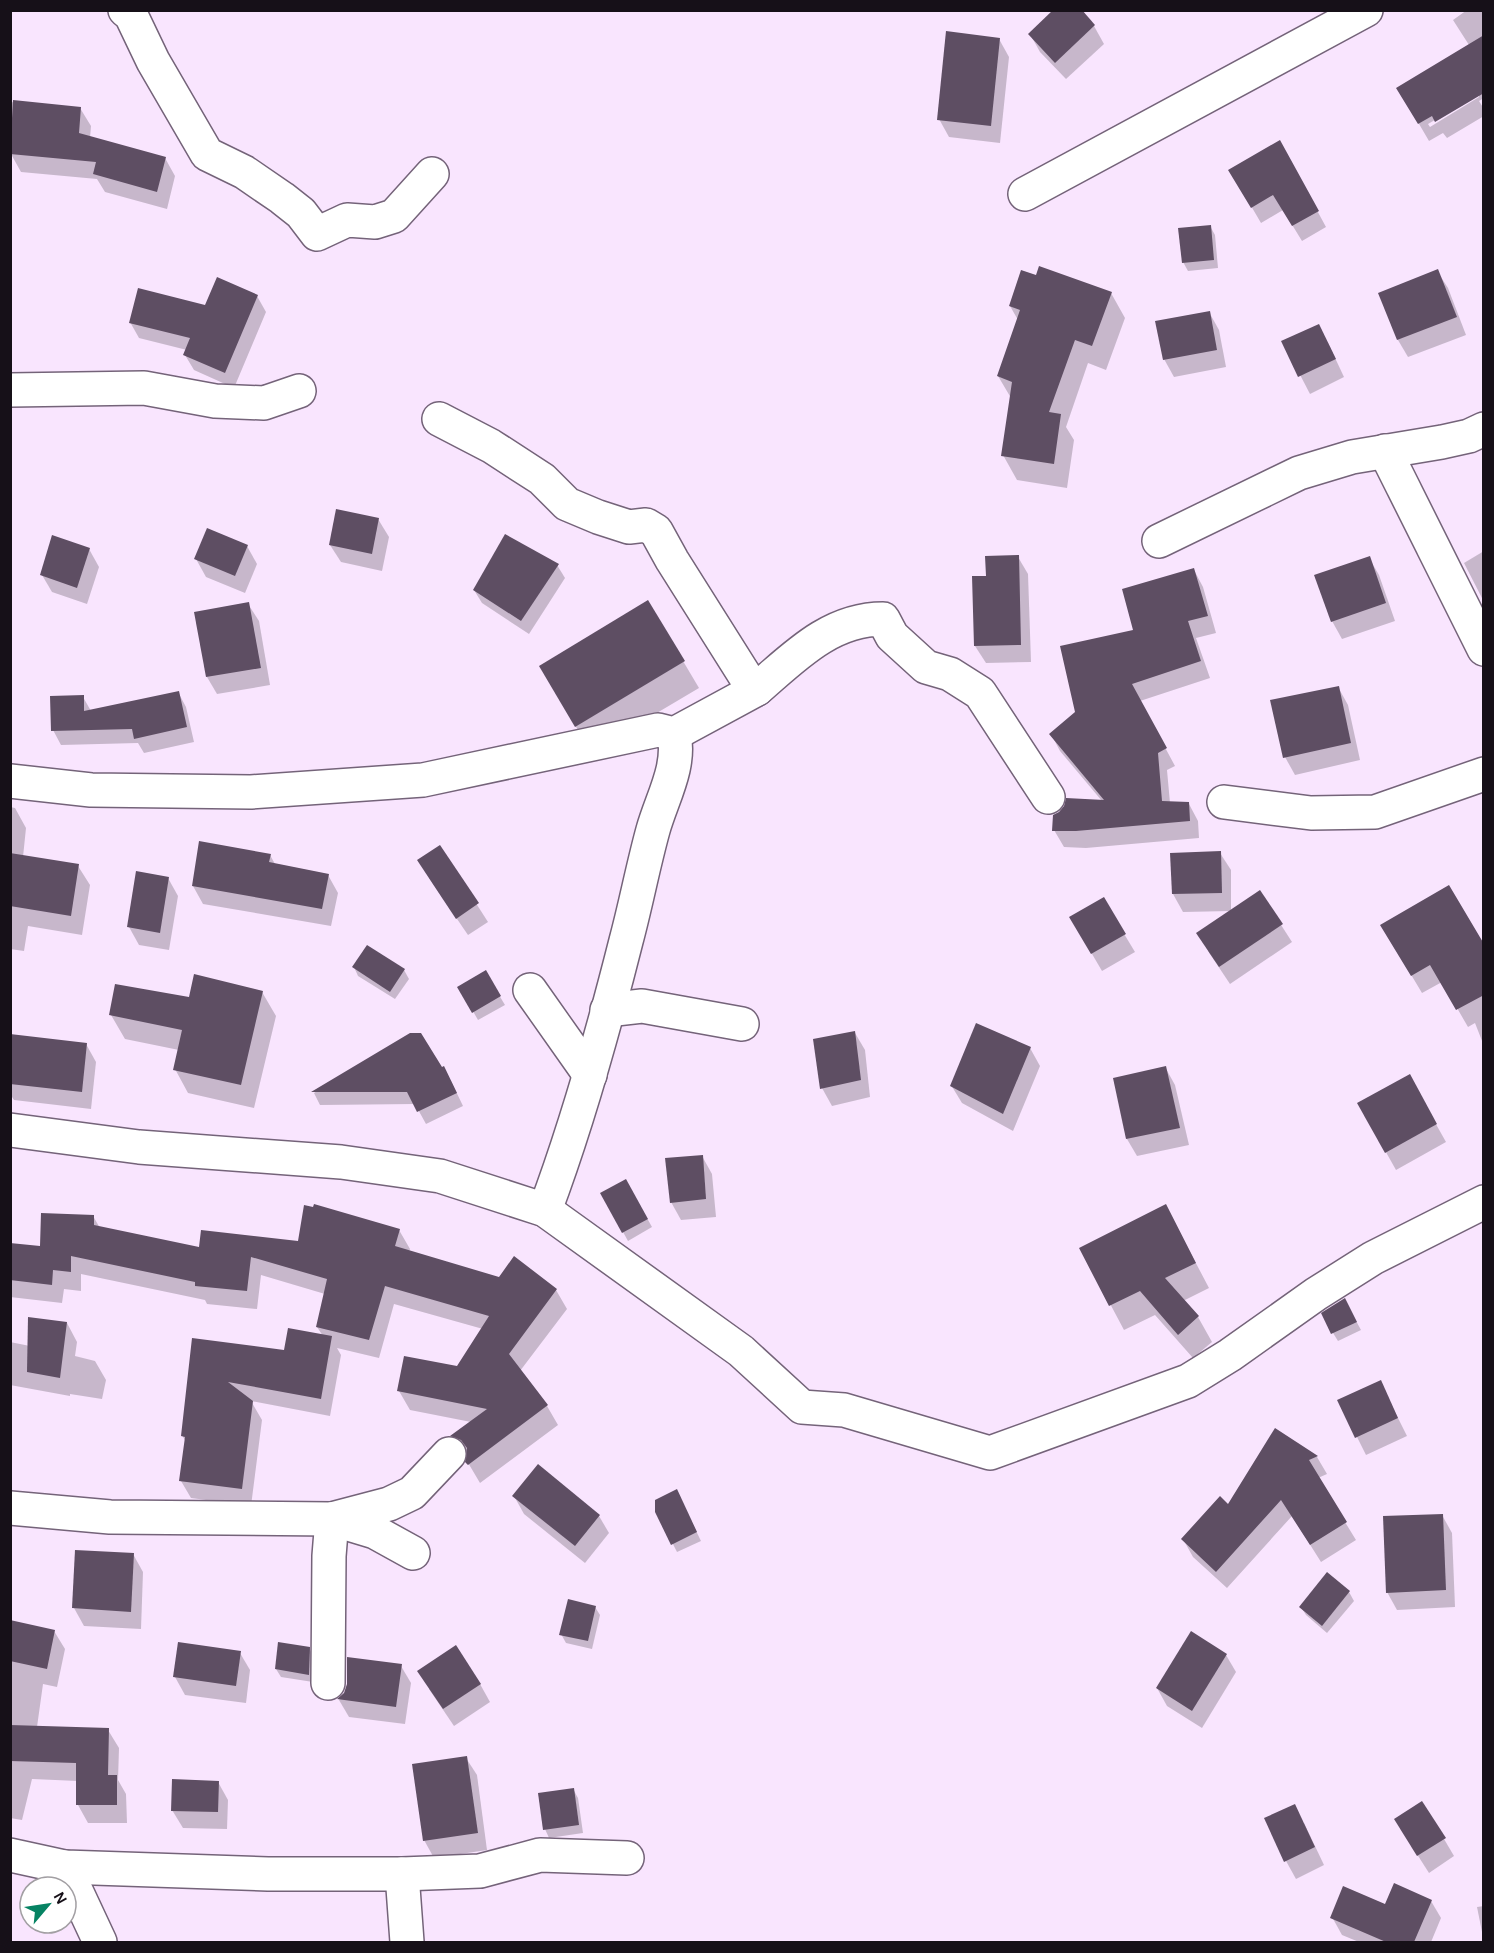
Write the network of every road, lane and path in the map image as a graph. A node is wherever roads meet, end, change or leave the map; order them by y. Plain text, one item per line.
1 (125, 10) edge
2 (1366, 10) edge
3 (432, 174) dead end
4 (1026, 194) dead end
5 (10, 390) edge
6 (299, 391) dead end
7 (439, 418) dead end
8 (1484, 429) edge
9 (1384, 451) junction
10 (1159, 541) dead end
11 (1484, 649) edge
12 (757, 689) junction
13 (674, 734) junction
14 (1484, 774) edge
15 (10, 781) edge
16 (1048, 797) dead end
17 (1224, 802) dead end
18 (530, 990) dead end
19 (608, 1010) junction
20 (742, 1024) dead end
21 (590, 1075) junction
22 (10, 1130) edge
23 (1484, 1202) edge
24 (545, 1210) junction
25 (449, 1454) dead end
26 (10, 1508) edge
27 (332, 1519) junction
28 (413, 1553) dead end
29 (328, 1683) dead end
30 (10, 1855) edge
31 (627, 1858) dead end
32 (64, 1867) junction
33 (402, 1874) junction
34 (100, 1942) edge
35 (407, 1942) edge

1 - 3 street
2 - 4 street
5 - 6 street
7 - 12 street
8 - 9 street
9 - 10 street
9 - 11 street
12 - 13 street
12 - 16 street
13 - 15 street
13 - 19 street
14 - 17 street
18 - 21 street
19 - 20 street
19 - 21 street
21 - 24 street
22 - 24 street
23 - 24 street
25 - 27 street
26 - 27 street
27 - 28 street
27 - 29 street
30 - 32 street
31 - 33 street
32 - 33 street
32 - 34 street
33 - 35 street

